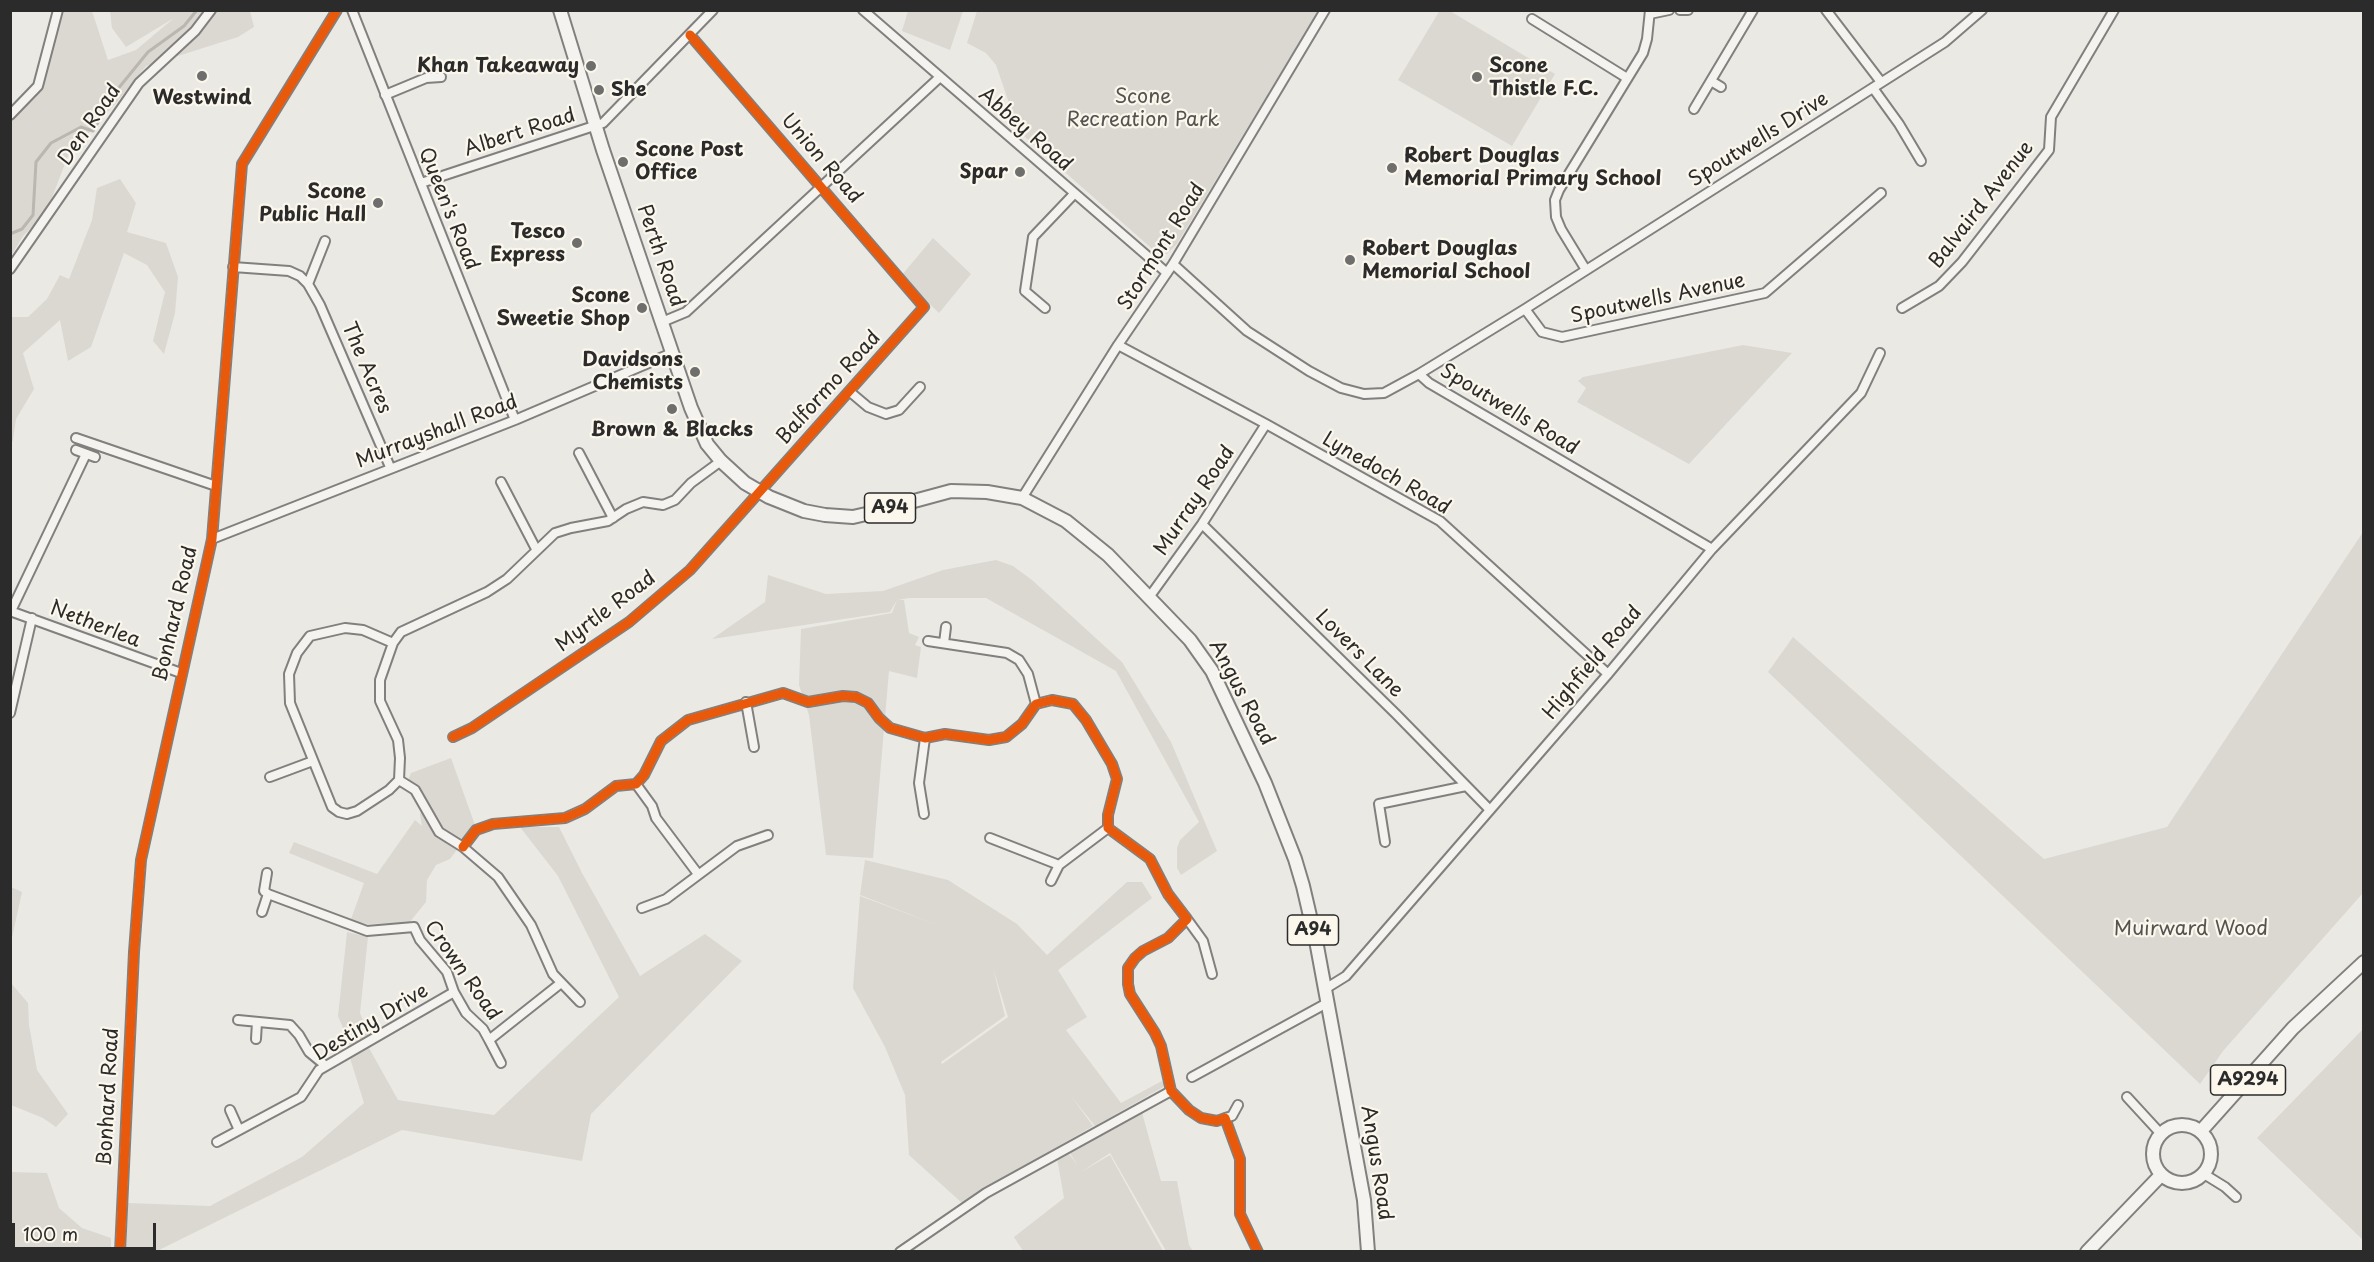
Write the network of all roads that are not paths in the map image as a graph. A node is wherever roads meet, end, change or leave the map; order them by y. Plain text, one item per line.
1 (58, 10) edge
2 (211, 10) edge
3 (337, 10) edge
4 (352, 10) edge
5 (560, 10) edge
6 (713, 10) edge
7 (863, 10) edge
8 (1326, 10) edge
9 (1669, 10) edge
10 (1680, 10) edge
11 (1688, 10) edge
12 (1753, 10) edge
13 (1826, 10) edge
14 (1983, 10) edge
15 (2114, 10) edge
16 (1650, 12) edge
17 (1532, 19) dead end
18 (690, 35) junction
19 (441, 77) dead end
20 (940, 77) junction
21 (1627, 78) junction
22 (1711, 81) junction
23 (1881, 82) junction
24 (1721, 87) dead end
25 (1873, 87) junction
26 (385, 95) junction
27 (1694, 109) dead end
28 (10, 115) edge
29 (596, 126) junction
30 (1921, 161) dead end
31 (421, 183) junction
32 (820, 186) junction
33 (1881, 193) dead end
34 (1074, 194) junction
35 (325, 241) dead end
36 (1173, 264) junction
37 (233, 267) junction
38 (10, 269) edge
39 (1586, 270) junction
40 (1167, 273) junction
41 (308, 284) junction
42 (924, 308) joint
43 (1045, 308) dead end
44 (1902, 308) dead end
45 (1525, 309) junction
46 (662, 322) junction
47 (1118, 345) junction
48 (672, 353) junction
49 (1880, 353) dead end
50 (1419, 374) junction
51 (920, 387) dead end
52 (849, 391) junction
53 (515, 420) junction
54 (1266, 424) junction
55 (76, 438) dead end
56 (76, 450) dead end
57 (579, 453) dead end
58 (86, 454) junction
59 (95, 457) dead end
60 (721, 461) junction
61 (390, 468) junction
62 (501, 482) dead end
63 (216, 486) junction
64 (760, 492) junction
65 (1022, 498) junction
66 (613, 518) junction
67 (1202, 524) junction
68 (212, 539) junction
69 (536, 549) junction
70 (1712, 549) junction
71 (1150, 596) junction
72 (11, 611) edge
73 (32, 618) junction
74 (946, 627) dead end
75 (928, 641) dead end
76 (393, 643) junction
77 (944, 643) junction
78 (180, 673) junction
79 (1608, 674) junction
80 (746, 702) junction
81 (1036, 704) junction
82 (10, 713) edge
83 (453, 737) dead end
84 (926, 738) junction
85 (754, 747) dead end
86 (313, 761) junction
87 (270, 777) dead end
88 (399, 780) junction
89 (636, 784) junction
90 (1466, 786) junction
91 (1490, 810) junction
92 (924, 814) dead end
93 (1108, 828) junction
94 (768, 835) dead end
95 (990, 838) dead end
96 (1385, 842) dead end
97 (463, 847) junction
98 (1059, 865) junction
99 (267, 873) dead end
100 (698, 874) junction
101 (1051, 880) dead end
102 (268, 894) junction
103 (642, 908) dead end
104 (262, 912) dead end
105 (1187, 919) junction
106 (2364, 962) edge
107 (1212, 974) dead end
108 (561, 983) junction
109 (1325, 989) junction
110 (454, 992) junction
111 (580, 1002) dead end
112 (1328, 1003) junction
113 (238, 1020) dead end
114 (257, 1022) junction
115 (256, 1039) dead end
116 (489, 1040) junction
117 (501, 1063) dead end
118 (326, 1066) junction
119 (1192, 1077) dead end
120 (1171, 1091) junction
121 (2127, 1097) dead end
122 (1238, 1105) dead end
123 (230, 1110) dead end
124 (1225, 1118) junction
125 (239, 1130) junction
126 (2200, 1131) junction
127 (2161, 1134) junction
128 (217, 1142) dead end
129 (2204, 1174) junction
130 (2162, 1175) junction
131 (2236, 1197) dead end
132 (1366, 1249) edge
133 (120, 1250) edge
134 (900, 1251) edge
135 (1258, 1251) edge
136 (2087, 1251) edge

1 - 28 street
2 - 38 street, Den Road
3 - 37 street, Bonhard Road
4 - 26 street, Queen's Road
5 - 29 main road, Perth Road / A94
6 - 18 street
7 - 20 street, Abbey Road
8 - 36 street, Stormont Road
9 - 16 street
10 - 11 street
12 - 22 street
13 - 23 street
14 - 23 street, Spoutwells Drive
15 - 44 street, Balvaird Avenue
16 - 21 street
17 - 21 street
18 - 29 street
18 - 32 street, Union Road
19 - 26 street
20 - 32 street
20 - 34 street, Abbey Road
21 - 39 street
22 - 24 street
22 - 27 street
23 - 25 street, Spoutwells Drive
25 - 30 street
25 - 39 street, Spoutwells Drive
26 - 31 street, Queen's Road
29 - 31 street, Albert Road
29 - 46 main road, Perth Road / A94
31 - 53 street, Queen's Road
32 - 42 street, Union Road
32 - 46 street
33 - 45 street, Spoutwells Avenue
34 - 40 street, Abbey Road
34 - 43 street
35 - 41 street
36 - 40 street, Stormont Road
36 - 50 street, Spoutwells Road
37 - 41 street
37 - 63 street, Bonhard Road
39 - 45 street, Spoutwells Drive
40 - 47 street, Stormont Road
41 - 61 street, The Acres
42 - 52 street, Balformo Road
45 - 50 street, Spoutwells Drive
46 - 48 main road, Perth Road / A94
47 - 54 street, Lynedoch Road
47 - 65 street, Stormont Road
48 - 53 street, Murrayshall Road
48 - 60 main road, Perth Road / A94
49 - 70 street, Highfield Road
50 - 70 street, Spoutwells Road
51 - 52 street
52 - 64 street, Balformo Road
53 - 61 street, Murrayshall Road
54 - 67 street, Murray Road
54 - 79 street, Lynedoch Road
55 - 63 street
56 - 58 street
57 - 66 street
58 - 59 street
58 - 72 street, Netherlea
60 - 64 main road, Perth Road / A94
60 - 66 street
61 - 68 street, Murrayshall Road
62 - 69 street
63 - 68 street, Bonhard Road
64 - 65 main road, Angus Road / A94
64 - 83 street, Myrtle Road
65 - 71 main road, Angus Road / A94
66 - 69 street
67 - 71 street, Murray Road
67 - 90 street, Lovers Lane
68 - 78 street, Bonhard Road
69 - 76 street
70 - 79 street, Highfield Road
71 - 109 main road, Angus Road / A94
72 - 73 street, Netherlea
73 - 78 street, Netherlea
73 - 82 street, Netherlea
74 - 77 street
75 - 77 street
76 - 86 street
76 - 88 street
77 - 81 street
78 - 133 street, Bonhard Road
79 - 91 street, Highfield Road
80 - 84 street
80 - 85 street
80 - 89 street
81 - 84 street
81 - 93 street
84 - 92 street
86 - 87 street
86 - 88 street
88 - 97 street
89 - 97 street
89 - 100 street
90 - 91 street, Lovers Lane
90 - 96 street
91 - 109 street, Highfield Road
93 - 98 street
93 - 105 street
94 - 100 street
95 - 98 street
97 - 108 street
98 - 101 street
99 - 102 street
100 - 103 street
102 - 104 street
102 - 110 street, Crown Road
105 - 107 street
105 - 120 street
106 - 126 main road, A9294
108 - 111 street
108 - 116 street, Crown Road
109 - 112 main road, Angus Road / A94
110 - 116 street, Crown Road
110 - 118 street, Destiny Drive
112 - 119 street
112 - 132 main road, Angus Road / A94
113 - 114 street
114 - 115 street
114 - 118 street
116 - 117 street, Crown Road
118 - 125 street, Destiny Drive
120 - 124 street
120 - 134 street
121 - 127 street
122 - 124 street
123 - 125 street
124 - 135 street
125 - 128 street, Destiny Drive
126 - 127 main road
126 - 129 main road
127 - 130 main road
129 - 130 main road
129 - 131 street
130 - 136 main road

